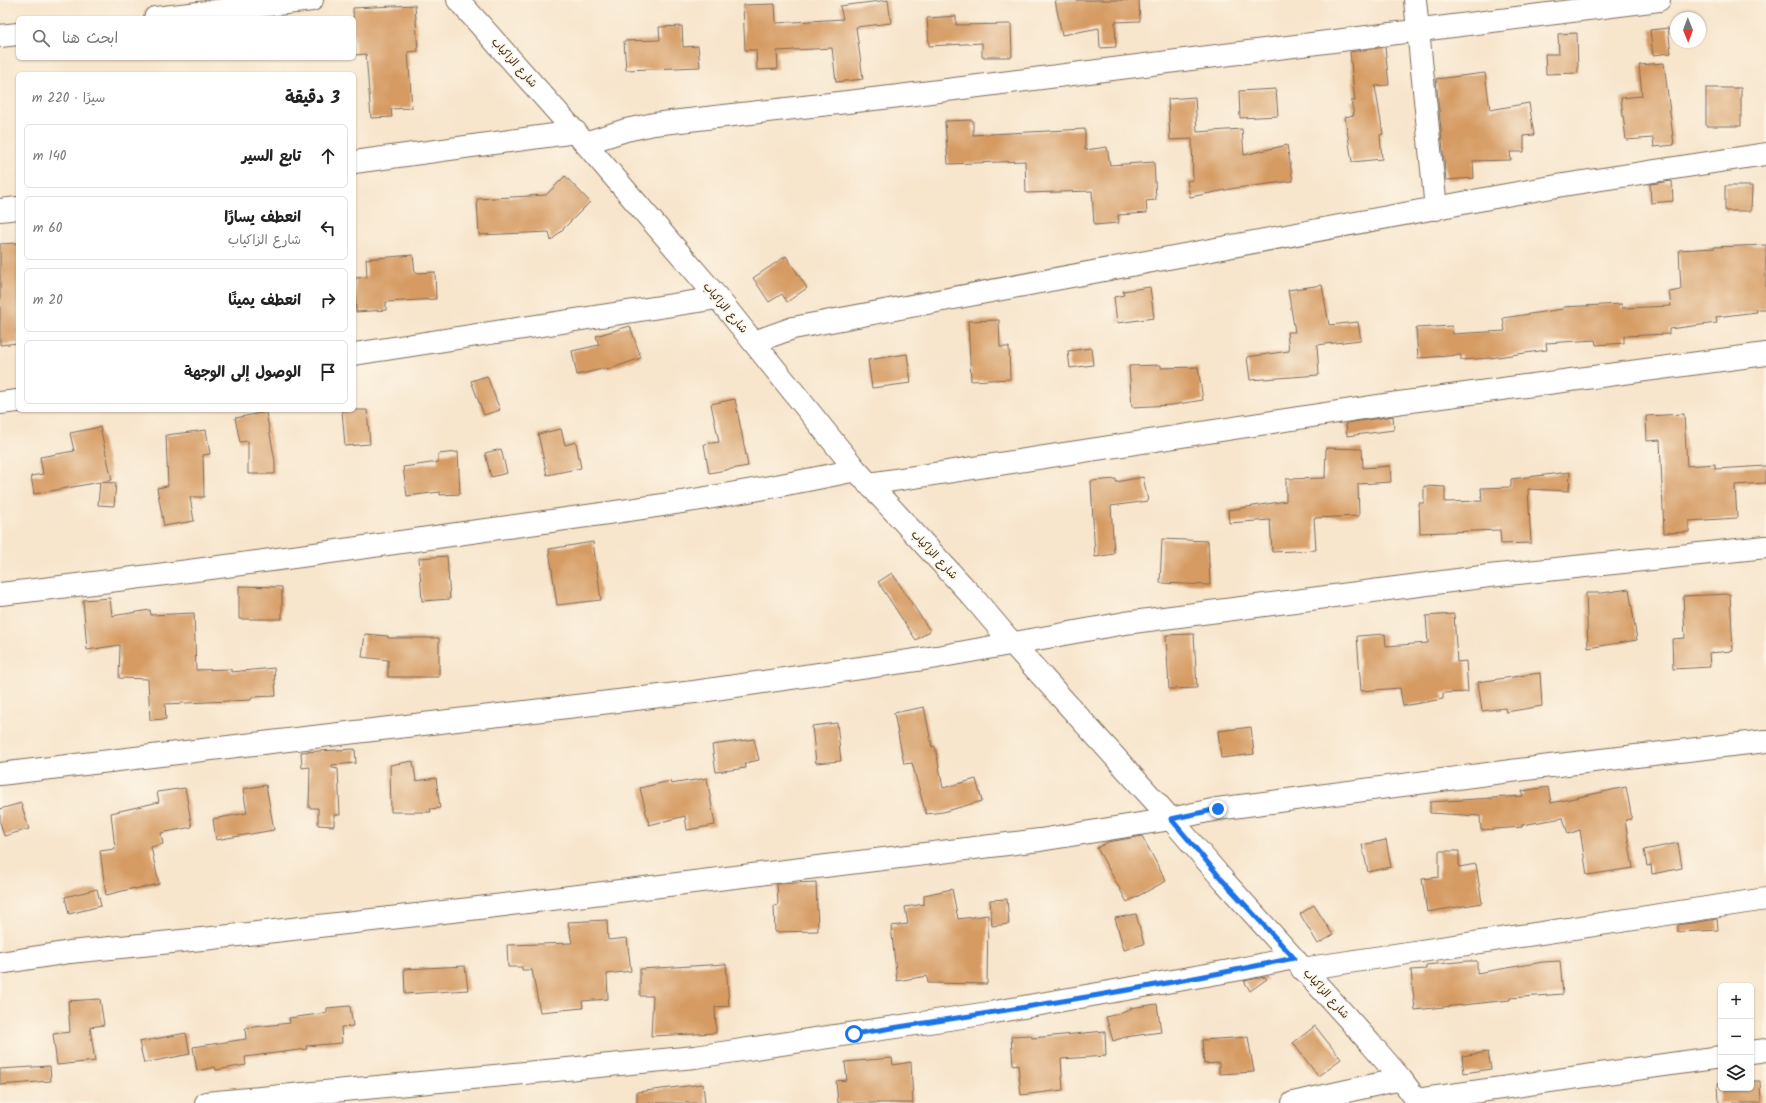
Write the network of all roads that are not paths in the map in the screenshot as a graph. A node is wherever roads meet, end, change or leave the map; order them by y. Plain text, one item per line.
1 (312, 0) edge
2 (458, 0) edge
3 (1415, 0) edge
4 (1659, 0) edge
5 (172, 16) edge
6 (1418, 32) junction
7 (16, 34) edge
8 (0, 36) edge
9 (580, 137) junction
10 (1766, 154) edge
11 (356, 162) edge
12 (16, 208) edge
13 (1436, 209) junction
14 (0, 210) edge
15 (718, 298) junction
16 (754, 342) junction
17 (356, 354) edge
18 (1766, 354) edge
19 (16, 401) edge
20 (0, 403) edge
21 (862, 477) junction
22 (1766, 546) edge
23 (0, 594) edge
24 (1012, 643) junction
25 (1766, 741) edge
26 (0, 774) edge
27 (1171, 819) junction
28 (1766, 899) edge
29 (0, 963) edge
30 (1298, 964) junction
31 (1766, 1050) edge
32 (1754, 1052) edge
33 (1718, 1057) edge
34 (1401, 1079) junction
35 (1418, 1101) edge
36 (206, 1103) edge
37 (1293, 1103) edge

1 - 5 street
2 - 9 street, شارع الزاكياب
3 - 6 street
4 - 6 street
6 - 9 street
6 - 13 street
7 - 8 street
9 - 11 street
9 - 15 street, شارع الزاكياب
10 - 13 street
12 - 14 street
13 - 16 street
15 - 16 street, شارع الزاكياب
15 - 17 street
16 - 21 street, شارع الزاكياب
18 - 21 street
19 - 20 street
21 - 23 street
21 - 24 street, شارع الزاكياب
22 - 24 street
24 - 26 street
24 - 27 street, شارع الزاكياب
25 - 27 street
27 - 29 street
27 - 30 street, شارع الزاكياب
28 - 30 street
30 - 34 street, شارع الزاكياب
30 - 36 street
31 - 32 street
33 - 35 street
34 - 35 street, شارع الزاكياب
34 - 37 street

